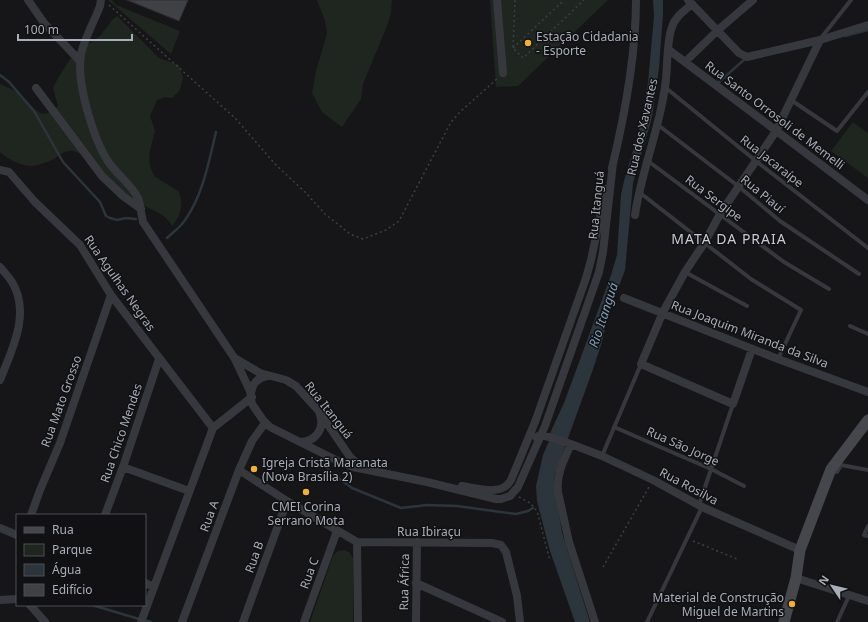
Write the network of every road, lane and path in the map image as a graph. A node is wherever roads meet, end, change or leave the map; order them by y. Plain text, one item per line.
1 (28, 0) edge
2 (497, 0) edge
3 (515, 0) edge
4 (564, 0) edge
5 (584, 0) edge
6 (636, 0) edge
7 (753, 0) edge
8 (851, 0) edge
9 (101, 1) edge
10 (690, 2) edge
11 (868, 25) edge
12 (718, 30) junction
13 (820, 40) junction
14 (513, 48) junction
15 (669, 50) junction
16 (80, 61) junction
17 (685, 62) junction
18 (503, 73) joint
19 (36, 88) dead end
20 (665, 88) junction
21 (868, 92) edge
22 (791, 100) junction
23 (657, 125) junction
24 (776, 131) junction
25 (648, 161) junction
26 (756, 161) junction
27 (613, 163) junction
28 (0, 170) edge
29 (738, 186) junction
30 (639, 192) junction
31 (868, 200) edge
32 (141, 209) junction
33 (720, 214) junction
34 (635, 216) dead end
35 (705, 242) junction
36 (868, 248) edge
37 (0, 267) edge
38 (685, 272) junction
39 (859, 274) dead end
40 (829, 289) dead end
41 (111, 295) junction
42 (624, 298) dead end
43 (747, 306) dead end
44 (662, 312) junction
45 (850, 326) dead end
46 (868, 334) edge
47 (752, 348) junction
48 (159, 359) junction
49 (235, 359) junction
50 (778, 359) junction
51 (642, 364) junction
52 (266, 376) junction
53 (0, 380) edge
54 (868, 392) edge
55 (251, 395) junction
56 (733, 404) junction
57 (318, 410) junction
58 (868, 420) edge
59 (265, 423) junction
60 (211, 425) junction
61 (614, 427) junction
62 (545, 436) junction
63 (528, 440) junction
64 (299, 442) junction
65 (569, 443) junction
66 (602, 456) junction
67 (123, 467) junction
68 (711, 469) junction
69 (830, 469) junction
70 (239, 470) junction
71 (367, 470) junction
72 (868, 470) edge
73 (653, 480) junction
74 (427, 482) junction
75 (744, 486) dead end
76 (189, 491) junction
77 (513, 494) junction
78 (287, 501) junction
79 (700, 506) junction
80 (31, 514) edge
81 (105, 514) edge
82 (868, 526) edge
83 (0, 528) edge
84 (337, 532) junction
85 (16, 535) edge
86 (868, 536) edge
87 (687, 538) junction
88 (357, 542) junction
89 (417, 542) junction
90 (800, 550) junction
91 (737, 559) dead end
92 (550, 561) dead end
93 (603, 567) dead end
94 (796, 578) junction
95 (146, 584) edge
96 (416, 584) junction
97 (154, 587) junction
98 (850, 596) junction
99 (16, 599) edge
100 (0, 600) edge
101 (868, 601) edge
102 (31, 606) edge
103 (45, 622) edge
104 (141, 622) edge
105 (182, 622) edge
106 (243, 622) edge
107 (304, 622) edge
108 (358, 622) edge
109 (416, 622) edge
110 (502, 622) edge
111 (520, 622) edge
112 (595, 622) edge
113 (647, 622) edge
114 (784, 622) edge
115 (837, 622) edge

1 - 16 street
2 - 18 street
3 - 14 path
4 - 14 path
5 - 14 path
6 - 27 street
7 - 12 street
8 - 13 lane
9 - 16 street
9 - 18 path
10 - 12 street
10 - 15 street, Rua dos Xavantes
11 - 13 street
12 - 13 street
12 - 17 street
13 - 22 street
15 - 17 street, Rua Santo Orrosoli de Memelli
15 - 20 street, Rua dos Xavantes
16 - 32 street
17 - 24 street, Rua Santo Orrosoli de Memelli
19 - 32 street
20 - 23 street, Rua dos Xavantes
20 - 26 lane, Rua Jacaraípe
21 - 22 lane
22 - 24 street
23 - 25 street, Rua dos Xavantes
23 - 29 lane, Rua Piauí
24 - 26 street
24 - 31 street, Rua Santo Orrosoli de Memelli
25 - 30 street, Rua dos Xavantes
25 - 33 lane, Rua Sergipe
26 - 29 street
26 - 36 lane, Rua Jacaraípe
27 - 62 street, Rua Itanguá
27 - 63 street, Rua Itanguá
28 - 41 street, Rua Agulhas Negras
29 - 33 street
29 - 39 lane, Rua Piauí
30 - 34 street, Rua dos Xavantes
30 - 35 lane
32 - 49 street
33 - 35 street
33 - 40 lane, Rua Sergipe
35 - 38 street
35 - 50 lane
37 - 53 street
38 - 43 lane
38 - 44 street
41 - 48 street, Rua Agulhas Negras
41 - 80 street, Rua Mato Grosso
42 - 44 street, Rua Joaquim Miranda da Silva
44 - 47 street, Rua Joaquim Miranda da Silva
44 - 51 street
45 - 46 lane
47 - 50 street, Rua Joaquim Miranda da Silva
47 - 56 street
48 - 60 street, Rua Agulhas Negras
48 - 67 street, Rua Chico Mendes
49 - 52 street, Rua Itanguá
49 - 55 street, Rua Itanguá
50 - 54 street, Rua Joaquim Miranda da Silva
51 - 56 street
51 - 61 lane
52 - 55 street
52 - 57 street, Rua Itanguá
55 - 59 street, Rua Itanguá
55 - 60 street
56 - 68 lane
57 - 64 street
57 - 71 street, Rua Itanguá
58 - 69 street
59 - 64 street, Rua Itanguá
59 - 70 street, Rua A
60 - 76 street
61 - 66 lane
61 - 68 lane, Rua São Jorge
62 - 63 street
62 - 65 street, Rua Rosilva
62 - 77 street, Rua Itanguá
63 - 74 street, Rua Itanguá
64 - 71 street, Rua Itanguá
65 - 66 street, Rua Rosilva
65 - 112 street
66 - 73 street, Rua Rosilva
67 - 76 street
67 - 81 street, Rua Chico Mendes
68 - 75 lane, Rua São Jorge
68 - 79 lane
69 - 72 lane
69 - 90 street
70 - 78 street
70 - 105 street, Rua A
71 - 74 street, Rua Itanguá
73 - 79 street, Rua Rosilva
73 - 93 path
74 - 77 street, Rua Itanguá
76 - 97 street
77 - 92 path
78 - 84 street
78 - 106 street, Rua B
79 - 87 lane
79 - 90 street, Rua Rosilva
82 - 86 lane
83 - 85 street
84 - 88 street
84 - 107 street, Rua C
87 - 91 path
87 - 113 lane
88 - 89 street, Rua Ibiraçu
88 - 108 street
89 - 96 street, Rua África
89 - 111 street, Rua Ibiraçu
90 - 94 street
94 - 98 street
94 - 114 street
95 - 97 street
96 - 109 street, Rua África
96 - 110 street
97 - 104 street
98 - 101 street
98 - 115 lane
99 - 100 street
102 - 103 street

